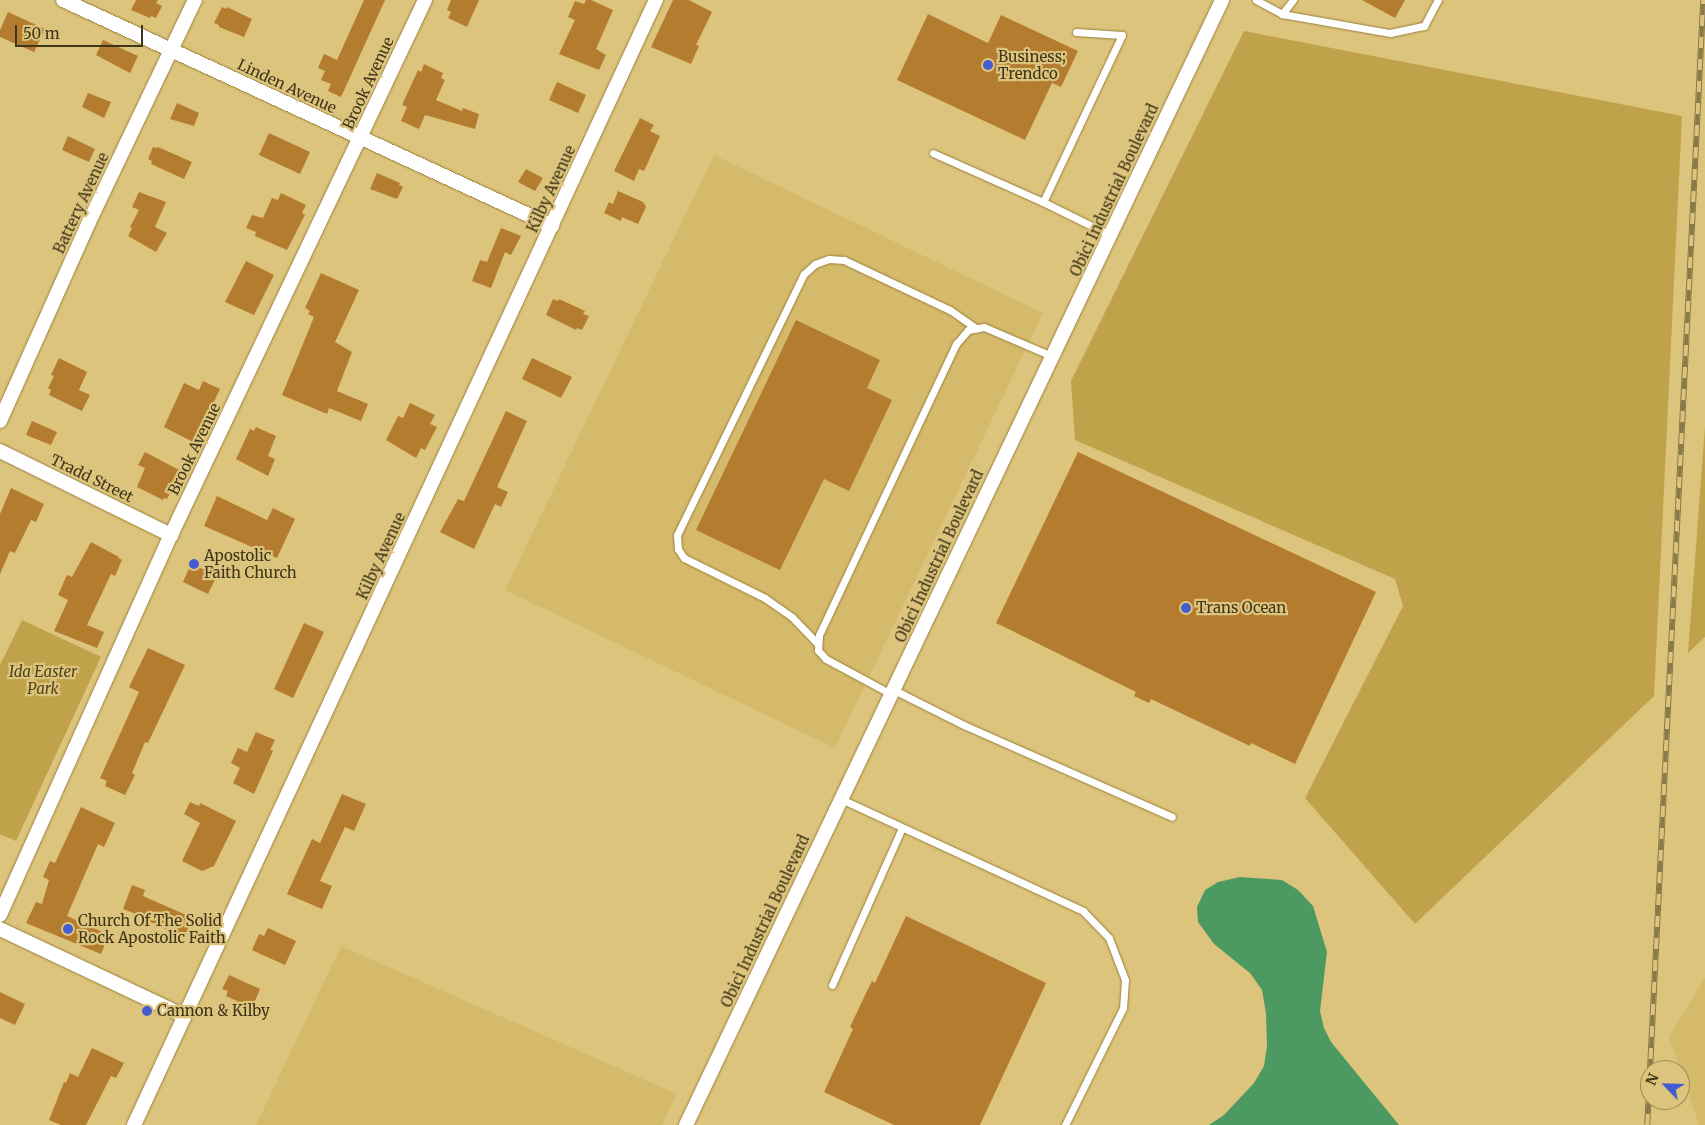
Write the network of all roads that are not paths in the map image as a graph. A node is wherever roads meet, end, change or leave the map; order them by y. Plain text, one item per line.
1 (63, 0) edge
2 (195, 0) edge
3 (424, 0) edge
4 (656, 0) edge
5 (1221, 0) edge
6 (1256, 0) edge
7 (1293, 0) edge
8 (1438, 0) edge
9 (1282, 14) junction
10 (1076, 32) dead end
11 (172, 50) junction
12 (360, 138) junction
13 (933, 153) dead end
14 (1043, 202) junction
15 (552, 226) junction
16 (1110, 235) junction
17 (976, 328) junction
18 (1052, 356) junction
19 (0, 421) edge
20 (0, 451) edge
21 (171, 534) junction
22 (818, 644) junction
23 (892, 692) junction
24 (841, 799) junction
25 (1172, 817) dead end
26 (902, 828) junction
27 (0, 915) edge
28 (0, 929) edge
29 (832, 985) dead end
30 (184, 1016) junction
31 (134, 1125) edge
32 (686, 1125) edge
33 (1065, 1125) edge

1 - 11 street, Linden Avenue
2 - 11 street, Battery Avenue
3 - 12 street, Brook Avenue
4 - 15 street, Kilby Avenue
5 - 16 street, Obici Industrial Boulevard
6 - 9 lane
7 - 9 lane
8 - 9 lane
10 - 14 lane
11 - 12 street, Linden Avenue
11 - 19 street, Battery Avenue
12 - 15 street, Linden Avenue
12 - 21 street, Brook Avenue
13 - 14 lane
14 - 16 lane
15 - 30 street, Kilby Avenue
16 - 18 street, Obici Industrial Boulevard
17 - 18 lane
17 - 22 lane
17 - 22 lane
18 - 23 street, Obici Industrial Boulevard
20 - 21 street, Tradd Street
21 - 27 street, Brook Avenue
22 - 23 lane
23 - 24 street, Obici Industrial Boulevard
23 - 25 lane
24 - 26 lane
24 - 32 street, Obici Industrial Boulevard
26 - 29 lane
26 - 33 lane
28 - 30 street
30 - 31 street, Kilby Avenue

